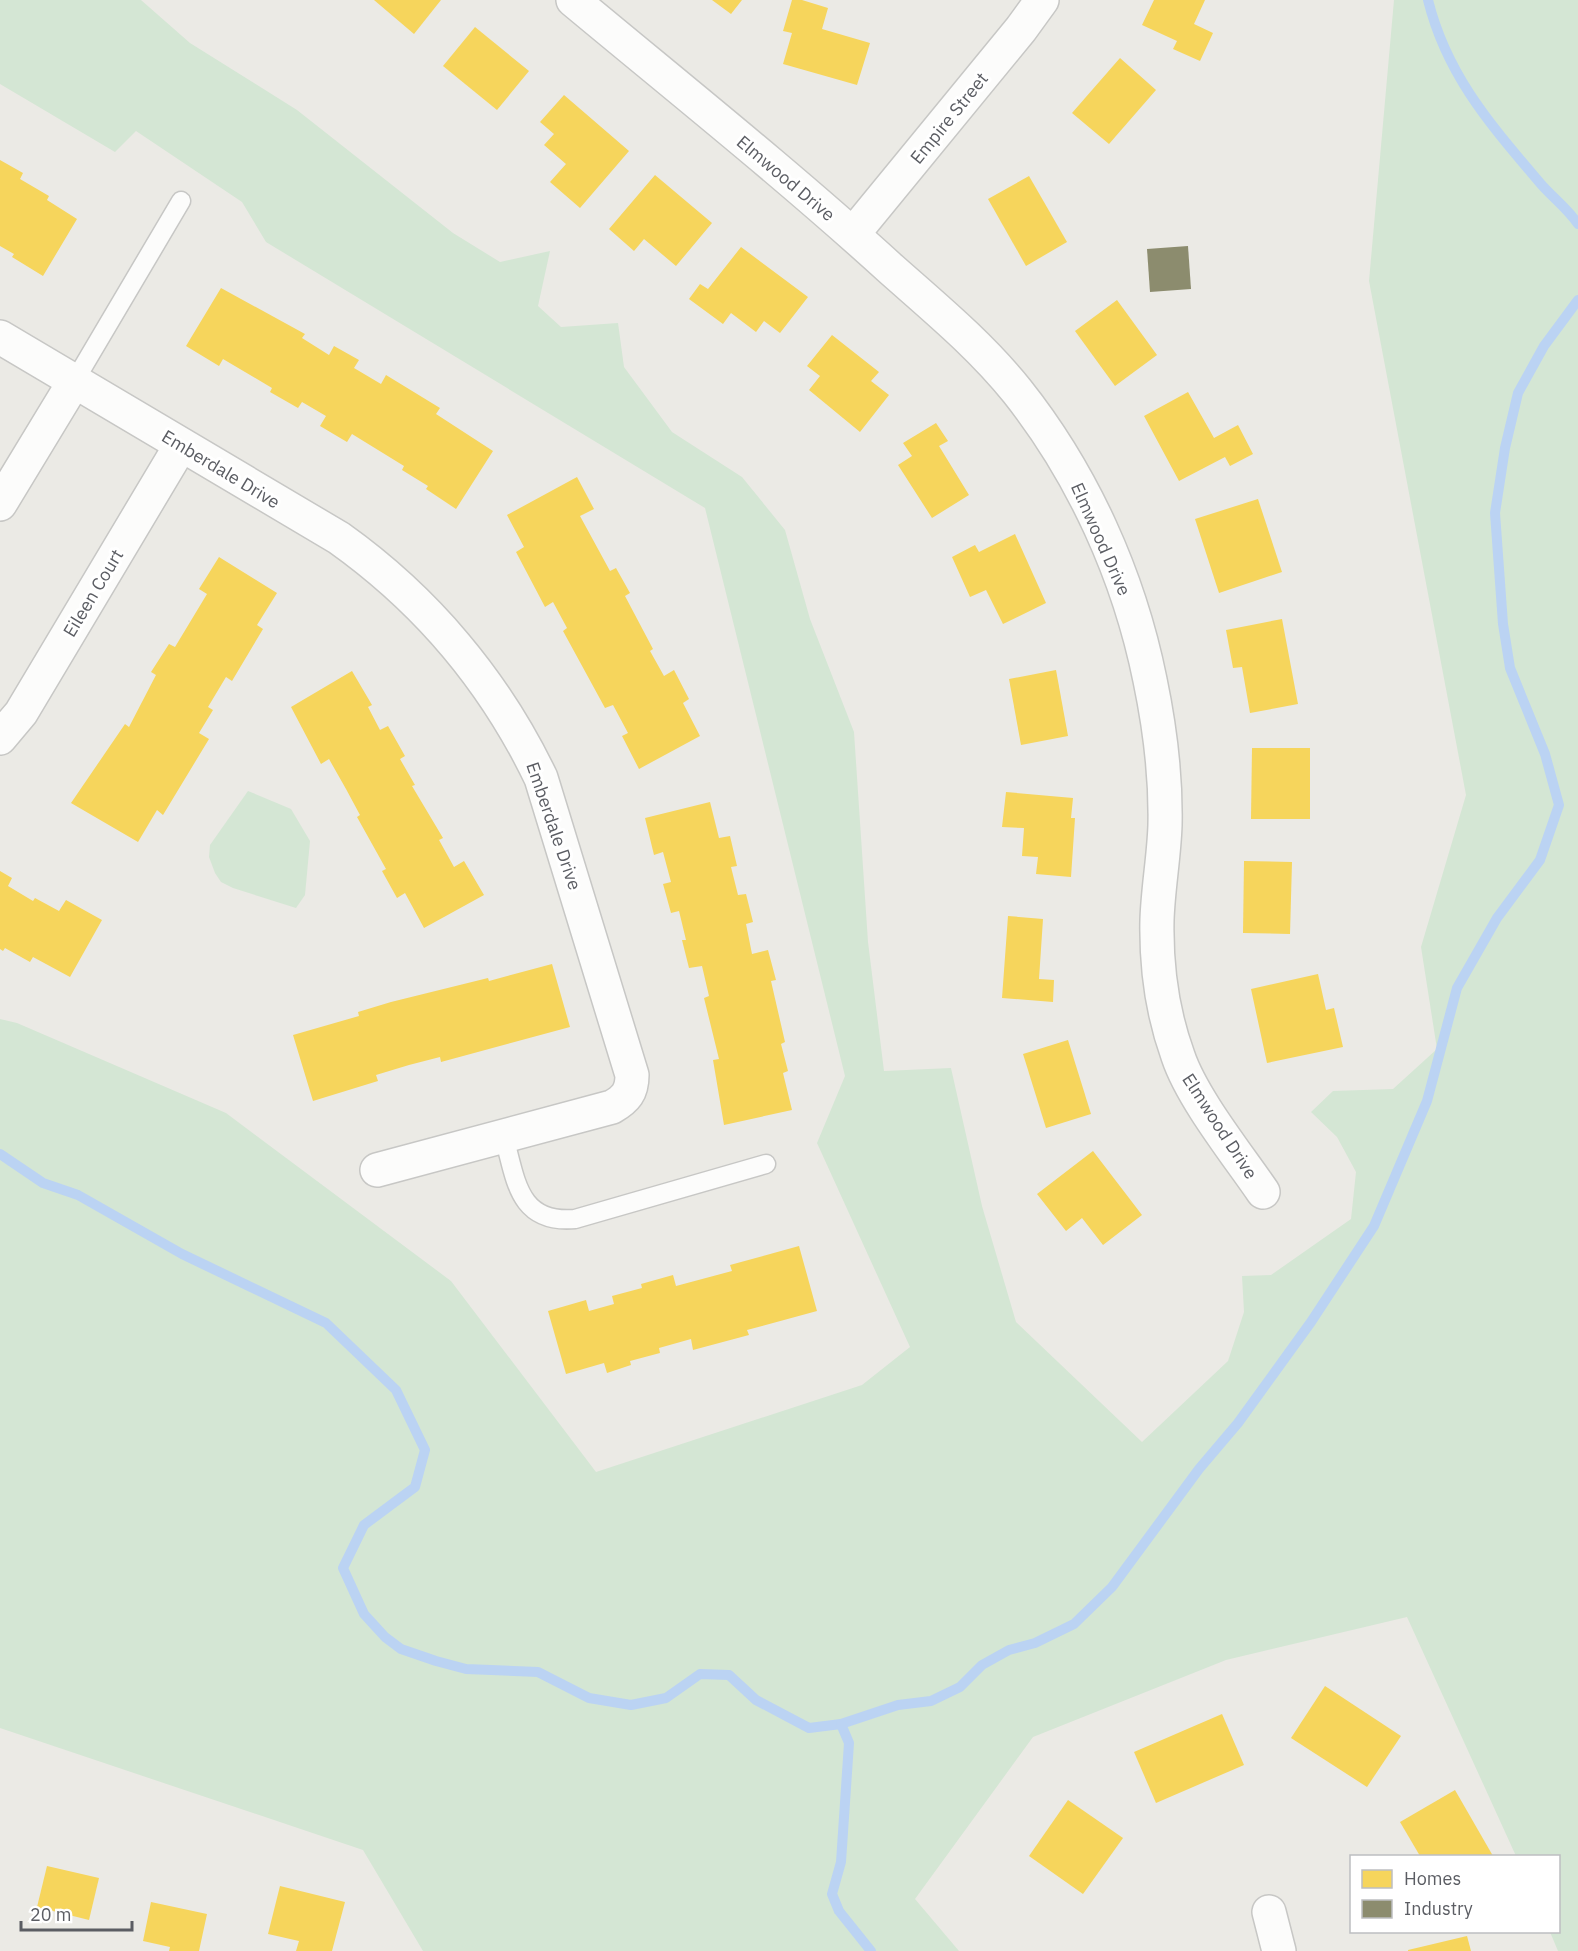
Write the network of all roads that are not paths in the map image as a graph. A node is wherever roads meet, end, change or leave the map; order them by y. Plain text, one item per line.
1 (573, 0) edge
2 (1042, 0) edge
3 (181, 201) dead end
4 (853, 234) junction
5 (0, 337) edge
6 (74, 382) junction
7 (181, 445) junction
8 (0, 504) edge
9 (0, 738) edge
10 (504, 1137) junction
11 (765, 1164) dead end
12 (377, 1170) dead end
13 (1263, 1192) dead end
14 (1269, 1912) dead end
15 (1278, 1951) edge

1 - 4 street, Elmwood Drive
2 - 4 street, Empire Street
3 - 6 lane
4 - 13 street, Elmwood Drive
5 - 6 street, Emberdale Drive
6 - 7 street, Emberdale Drive
6 - 8 street
7 - 9 street, Eileen Court
7 - 10 street, Emberdale Drive
10 - 11 lane
10 - 12 street, Emberdale Drive
14 - 15 street

